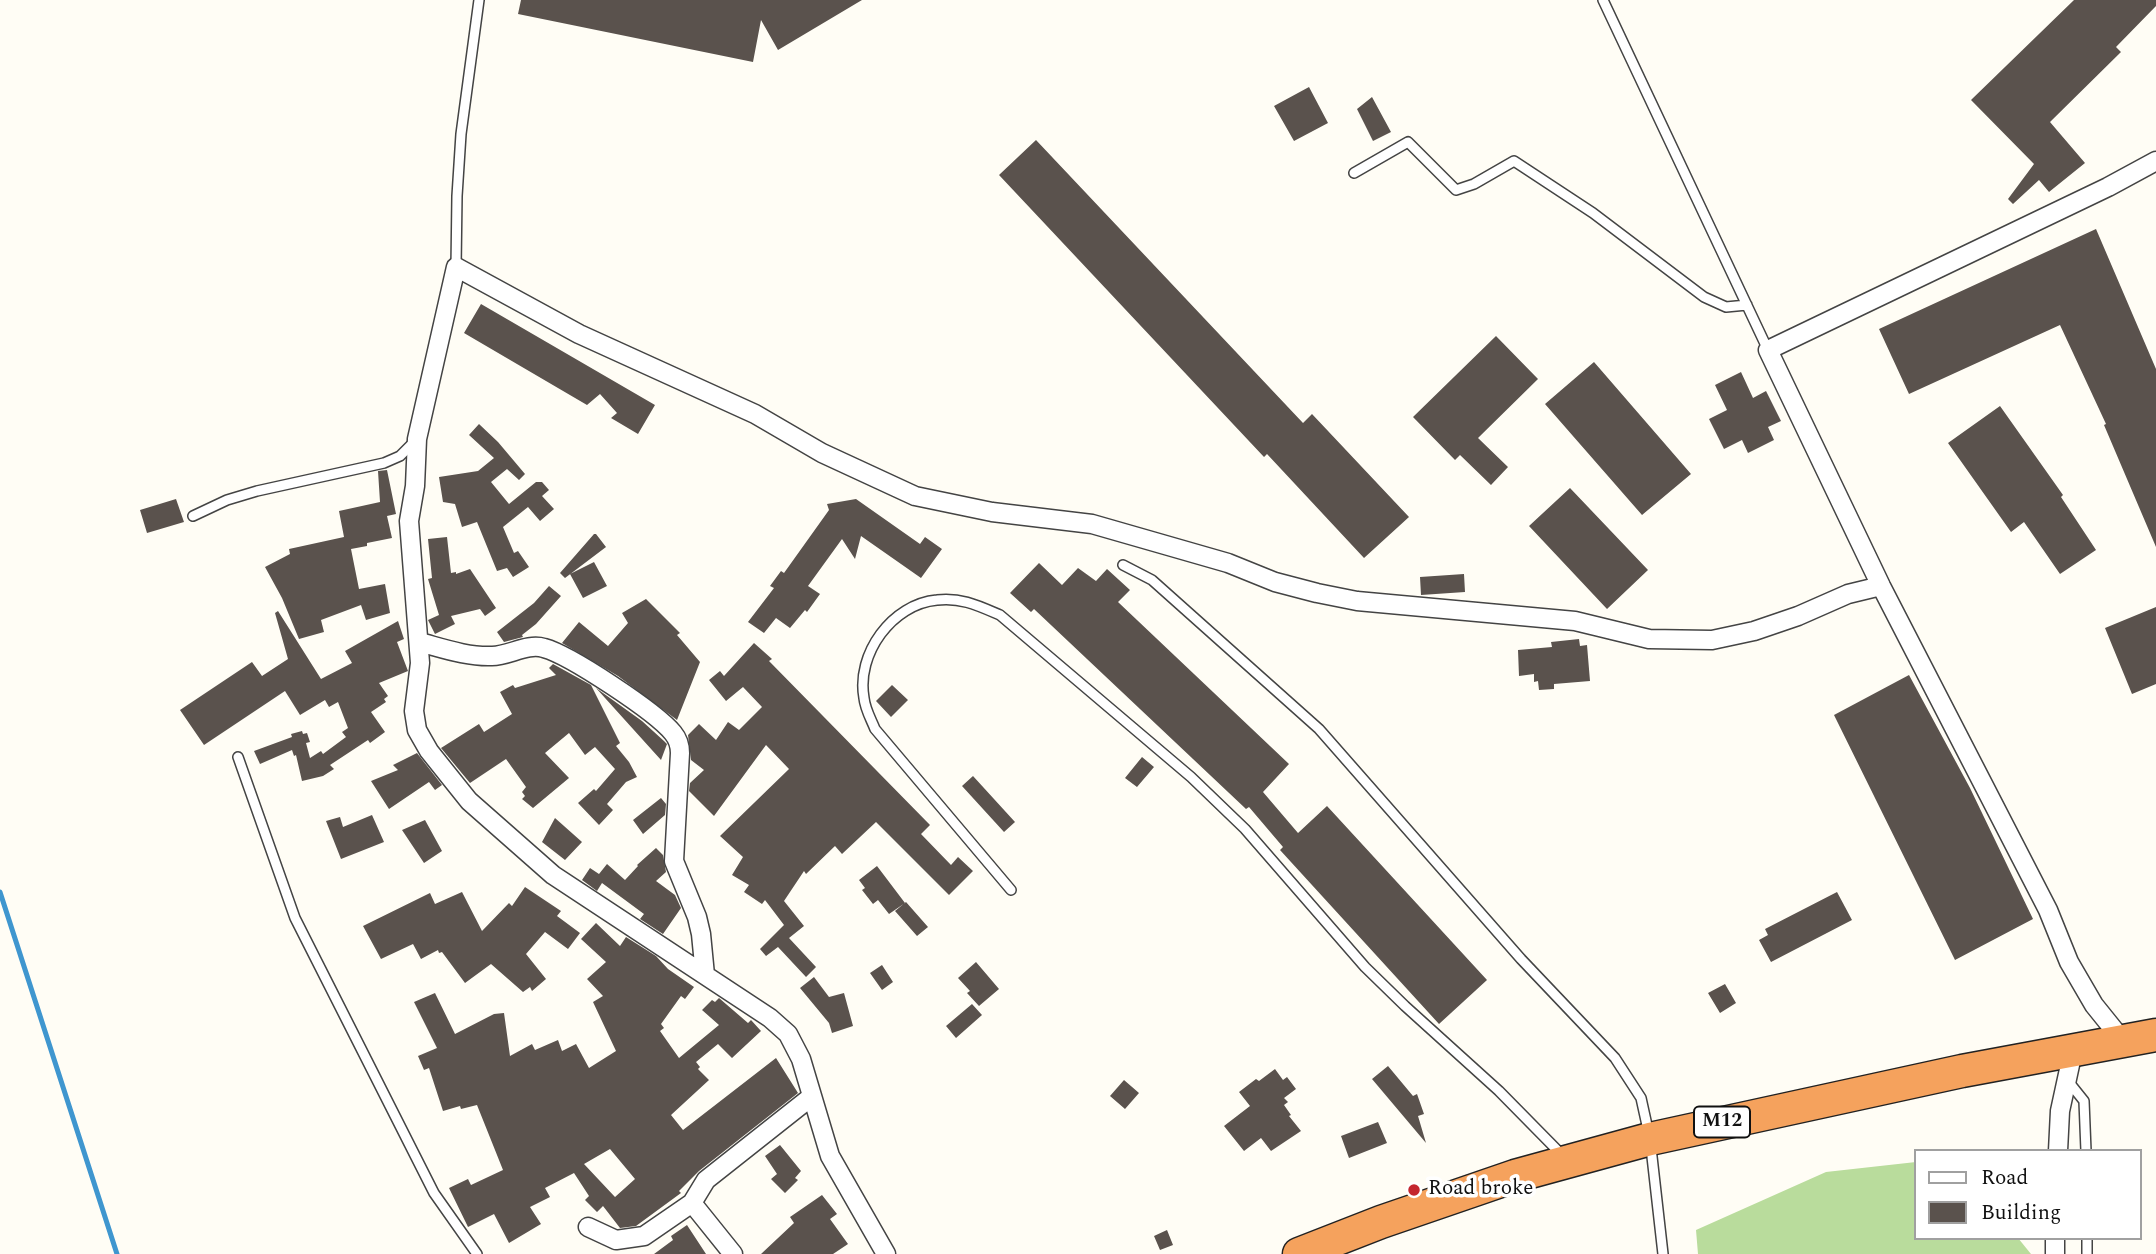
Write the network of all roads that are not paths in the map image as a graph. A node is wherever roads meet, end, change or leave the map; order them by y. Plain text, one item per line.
1 (479, 0) edge
2 (1603, 0) edge
3 (2156, 161) edge
4 (1354, 173) dead end
5 (456, 267) junction
6 (1747, 305) junction
7 (1768, 350) junction
8 (417, 439) junction
9 (193, 516) dead end
10 (1123, 565) dead end
11 (1881, 586) junction
12 (419, 642) junction
13 (238, 757) dead end
14 (1010, 890) dead end
15 (705, 975) junction
16 (2156, 1035) edge
17 (2123, 1041) junction
18 (2070, 1066) junction
19 (811, 1097) junction
20 (1650, 1139) junction
21 (2058, 1149) edge
22 (2086, 1149) edge
23 (1567, 1160) junction
24 (692, 1203) junction
25 (588, 1227) dead end
26 (477, 1254) edge
27 (733, 1254) edge
28 (886, 1254) edge
29 (1299, 1254) edge
30 (1663, 1254) edge

1 - 5 lane
2 - 6 lane
3 - 7 street
4 - 6 lane
5 - 8 street
5 - 11 street
6 - 7 lane
7 - 11 street
8 - 9 lane
8 - 12 street
10 - 20 lane
11 - 17 street
12 - 15 street
12 - 15 street
13 - 26 lane
14 - 23 lane
15 - 19 street
16 - 17 highway, M12
17 - 18 highway, M12
18 - 20 highway, M12
18 - 21 street
18 - 22 lane
19 - 24 street
19 - 28 street
20 - 23 highway, M12
20 - 30 lane
23 - 29 highway, M12
24 - 25 street
24 - 27 street

